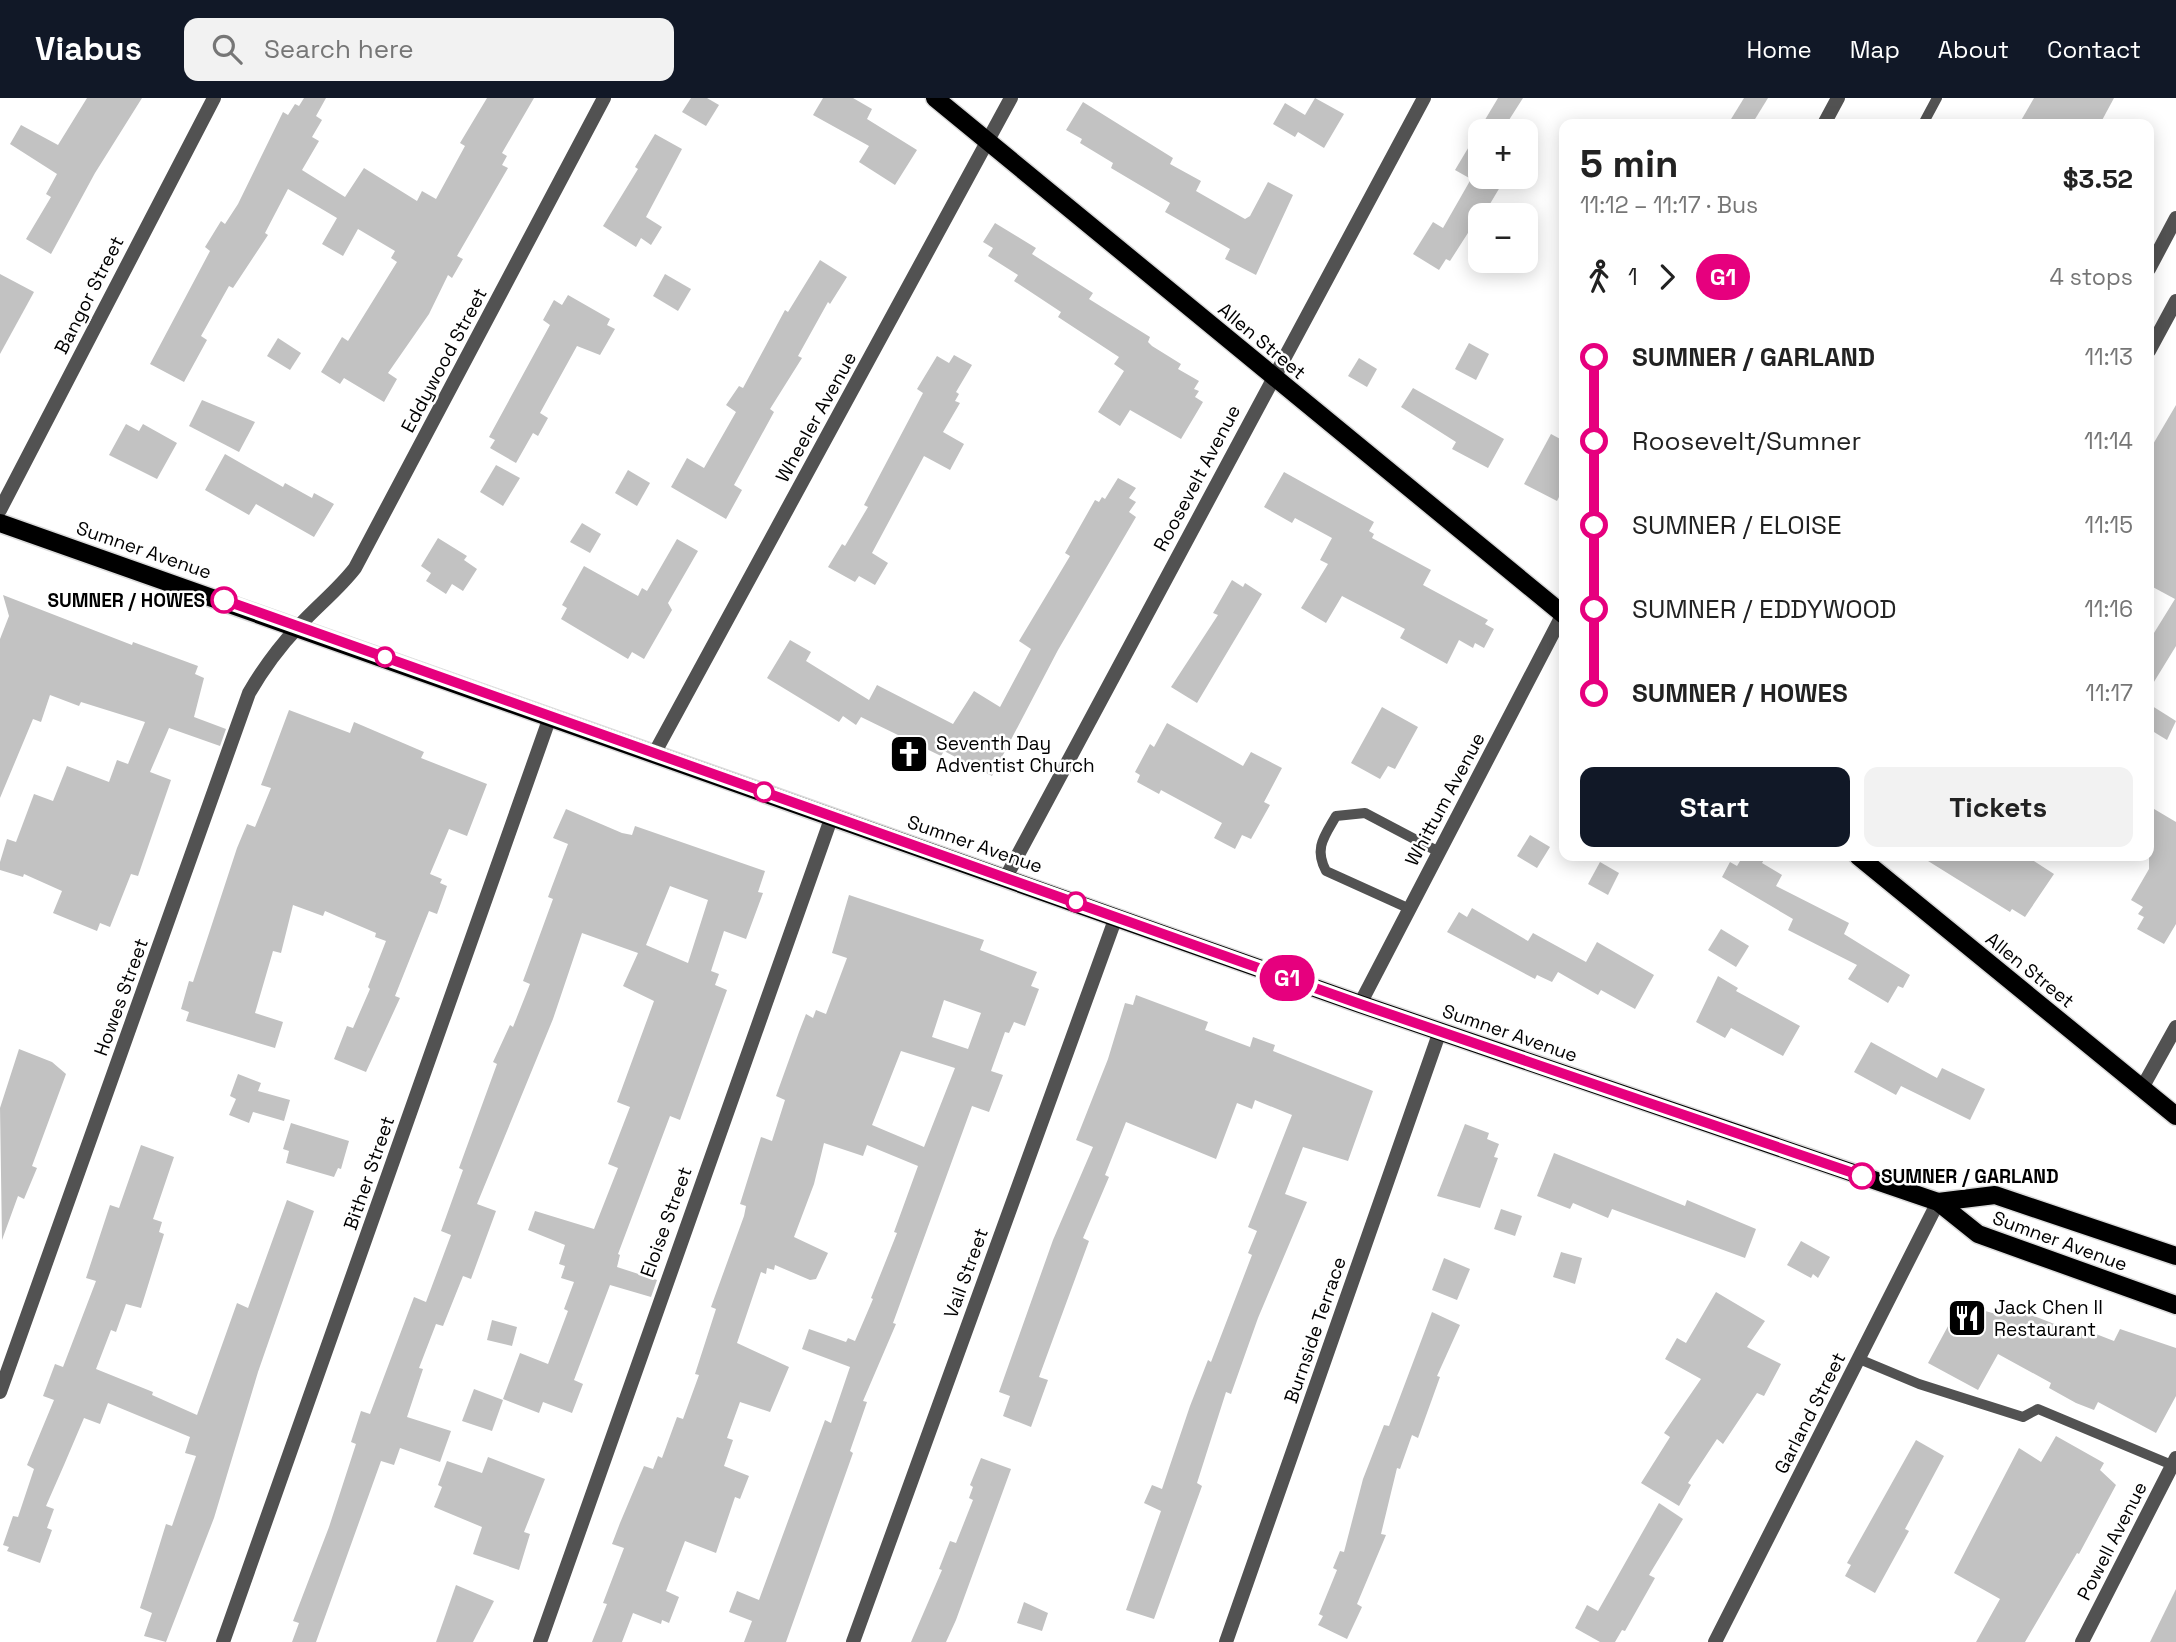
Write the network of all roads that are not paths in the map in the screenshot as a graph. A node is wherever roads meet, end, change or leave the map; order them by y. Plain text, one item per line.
1 (214, 98) edge
2 (604, 98) edge
3 (935, 98) edge
4 (1011, 98) edge
5 (1424, 98) edge
6 (1838, 98) edge
7 (1937, 98) edge
8 (1827, 119) edge
9 (1926, 119) edge
10 (988, 142) junction
11 (2176, 218) edge
12 (2154, 260) edge
13 (2176, 302) edge
14 (2154, 342) edge
15 (1273, 377) junction
16 (0, 510) edge
17 (0, 523) edge
18 (1559, 610) edge
19 (1559, 624) edge
20 (298, 626) junction
21 (551, 717) junction
22 (654, 754) junction
23 (832, 816) junction
24 (1439, 852) junction
25 (1864, 861) edge
26 (1006, 877) junction
27 (1410, 909) junction
28 (1116, 917) junction
29 (1360, 1004) junction
30 (2176, 1027) edge
31 (1440, 1031) junction
32 (2142, 1088) junction
33 (2176, 1116) edge
34 (1938, 1202) junction
35 (2176, 1256) edge
36 (2176, 1305) edge
37 (1859, 1359) junction
38 (0, 1392) edge
39 (2174, 1462) edge
40 (223, 1642) edge
41 (540, 1642) edge
42 (853, 1642) edge
43 (1226, 1642) edge
44 (1715, 1642) edge
45 (2082, 1642) edge

1 - 16 street, Bangor Street
2 - 20 street, Eddywood Street
3 - 10 main road, Allen Street
4 - 10 street, Wheeler Avenue
5 - 15 street, Roosevelt Avenue
6 - 8 street
7 - 9 lane
10 - 15 main road, Allen Street
10 - 22 street, Wheeler Avenue
11 - 12 street
13 - 14 street
15 - 18 main road, Allen Street
15 - 26 street, Roosevelt Avenue
17 - 20 main road, Sumner Avenue
19 - 24 street, Whittum Avenue
20 - 21 main road, Sumner Avenue
20 - 38 street, Howes Street
21 - 22 main road, Sumner Avenue
21 - 40 street, Bither Street
22 - 23 main road, Sumner Avenue
23 - 26 main road, Sumner Avenue
23 - 41 street, Eloise Street
24 - 27 street, Whittum Avenue
24 - 27 lane
25 - 32 main road, Allen Street
26 - 28 main road, Sumner Avenue
27 - 29 street, Whittum Avenue
28 - 29 main road, Sumner Avenue
28 - 42 street, Vail Street
29 - 31 main road, Sumner Avenue
30 - 32 street
31 - 34 main road, Sumner Avenue
31 - 43 street, Burnside Terrace
32 - 33 main road, Allen Street
34 - 35 main road, Sumner Avenue
34 - 36 main road, Sumner Avenue
34 - 37 street, Garland Street
37 - 39 lane
37 - 44 street, Garland Street
39 - 45 street, Powell Avenue

